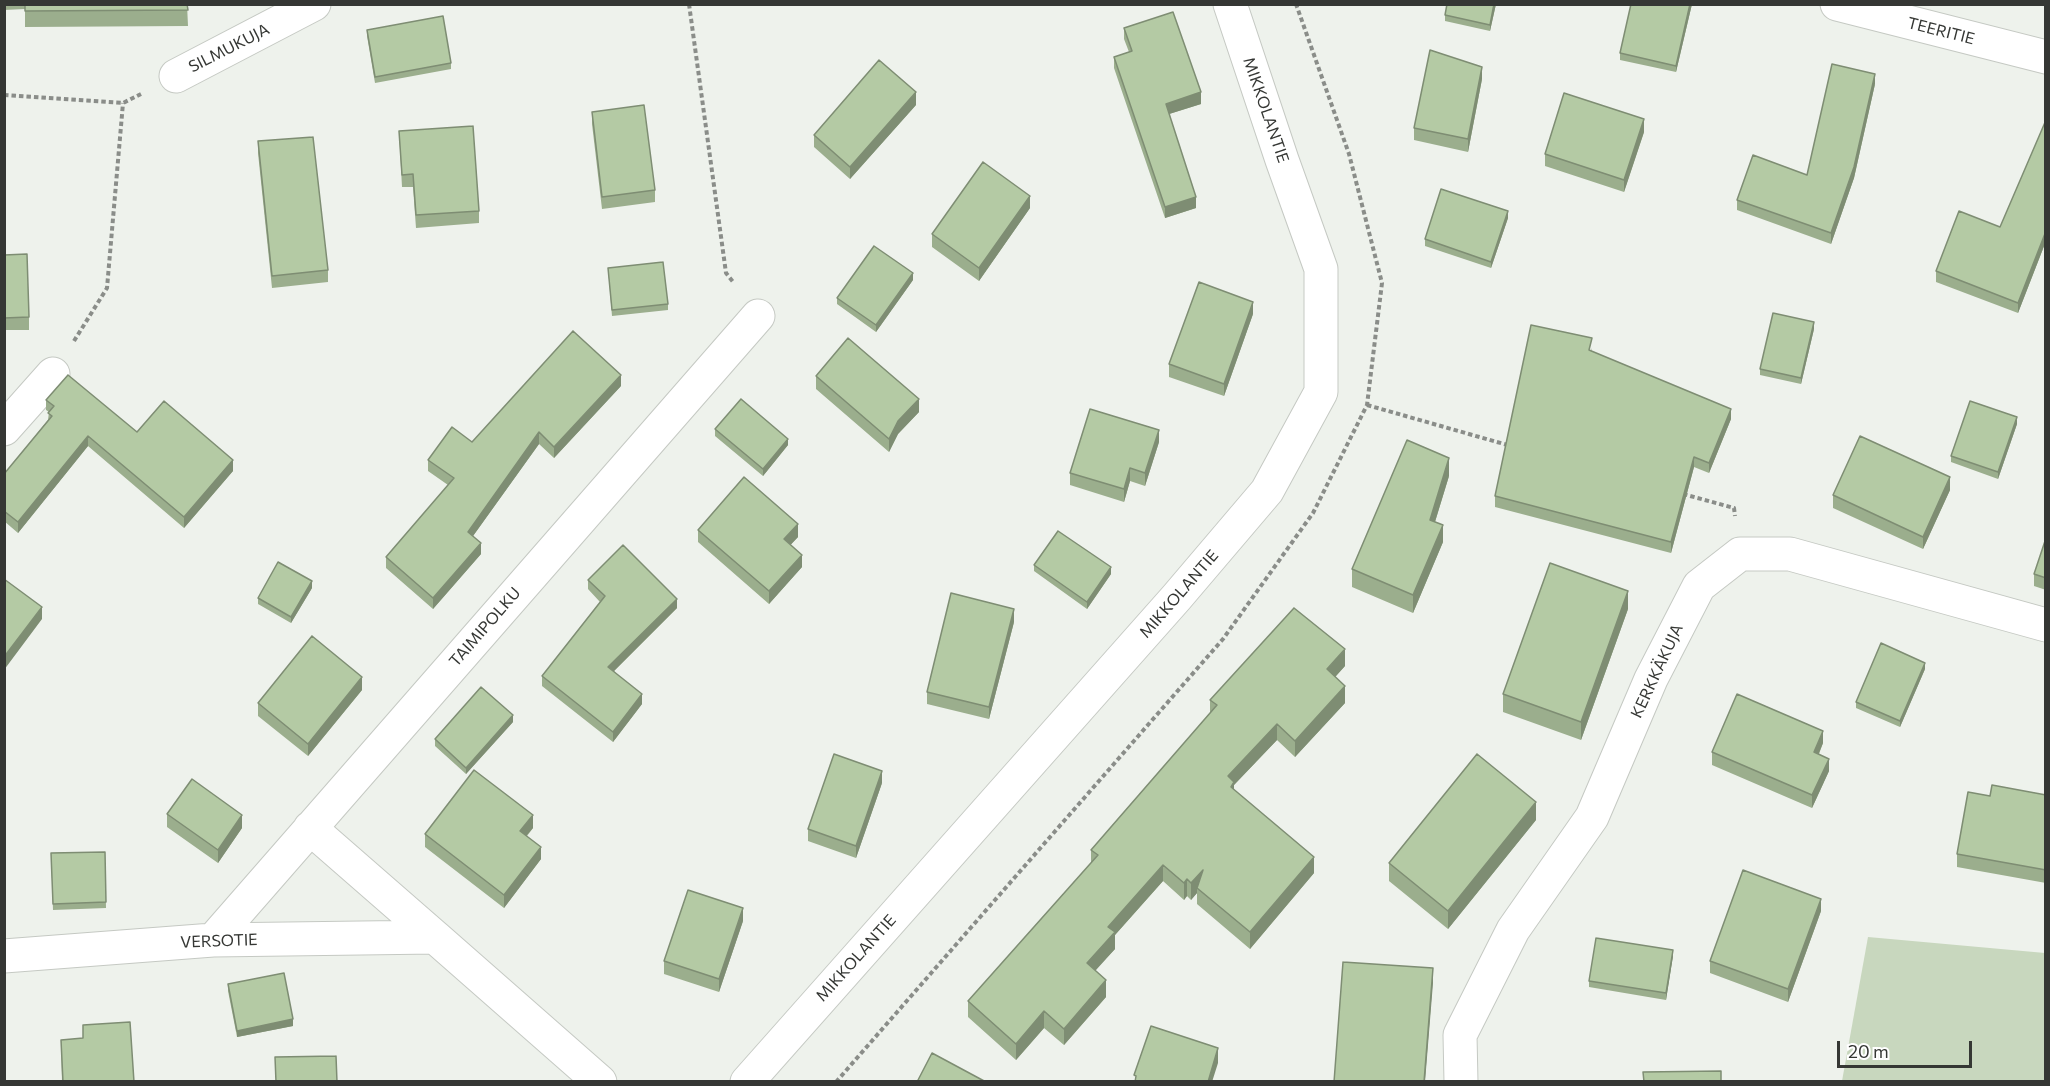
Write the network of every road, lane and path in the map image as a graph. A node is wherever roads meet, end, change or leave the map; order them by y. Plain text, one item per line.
1 (314, 4) edge
2 (689, 4) edge
3 (1230, 4) edge
4 (1837, 4) edge
5 (2046, 57) edge
6 (176, 76) joint
7 (4, 95) edge
8 (123, 103) junction
9 (758, 315) joint
10 (53, 375) joint
11 (1367, 405) dead end
12 (4, 429) edge
13 (1516, 447) edge
14 (1677, 492) edge
15 (1740, 554) junction
16 (2046, 625) edge
17 (310, 828) junction
18 (435, 937) junction
19 (213, 940) junction
20 (4, 956) edge
21 (600, 1082) edge
22 (747, 1082) edge
23 (1461, 1082) edge

1 - 6 street, SILMUKUJA
2 - 9 path
3 - 22 street, MIKKOLANTIE
4 - 5 street, TEERITIE
6 - 8 path
7 - 8 path
8 - 10 path
9 - 17 street, TAIMIPOLKU
10 - 12 street
11 - 13 path
14 - 15 path
15 - 16 street
15 - 23 street, KERKKÄKUJA
17 - 18 street
17 - 19 street, TAIMIPOLKU
18 - 19 street, VERSOTIE
18 - 21 street
19 - 20 street, VERSOTIE

